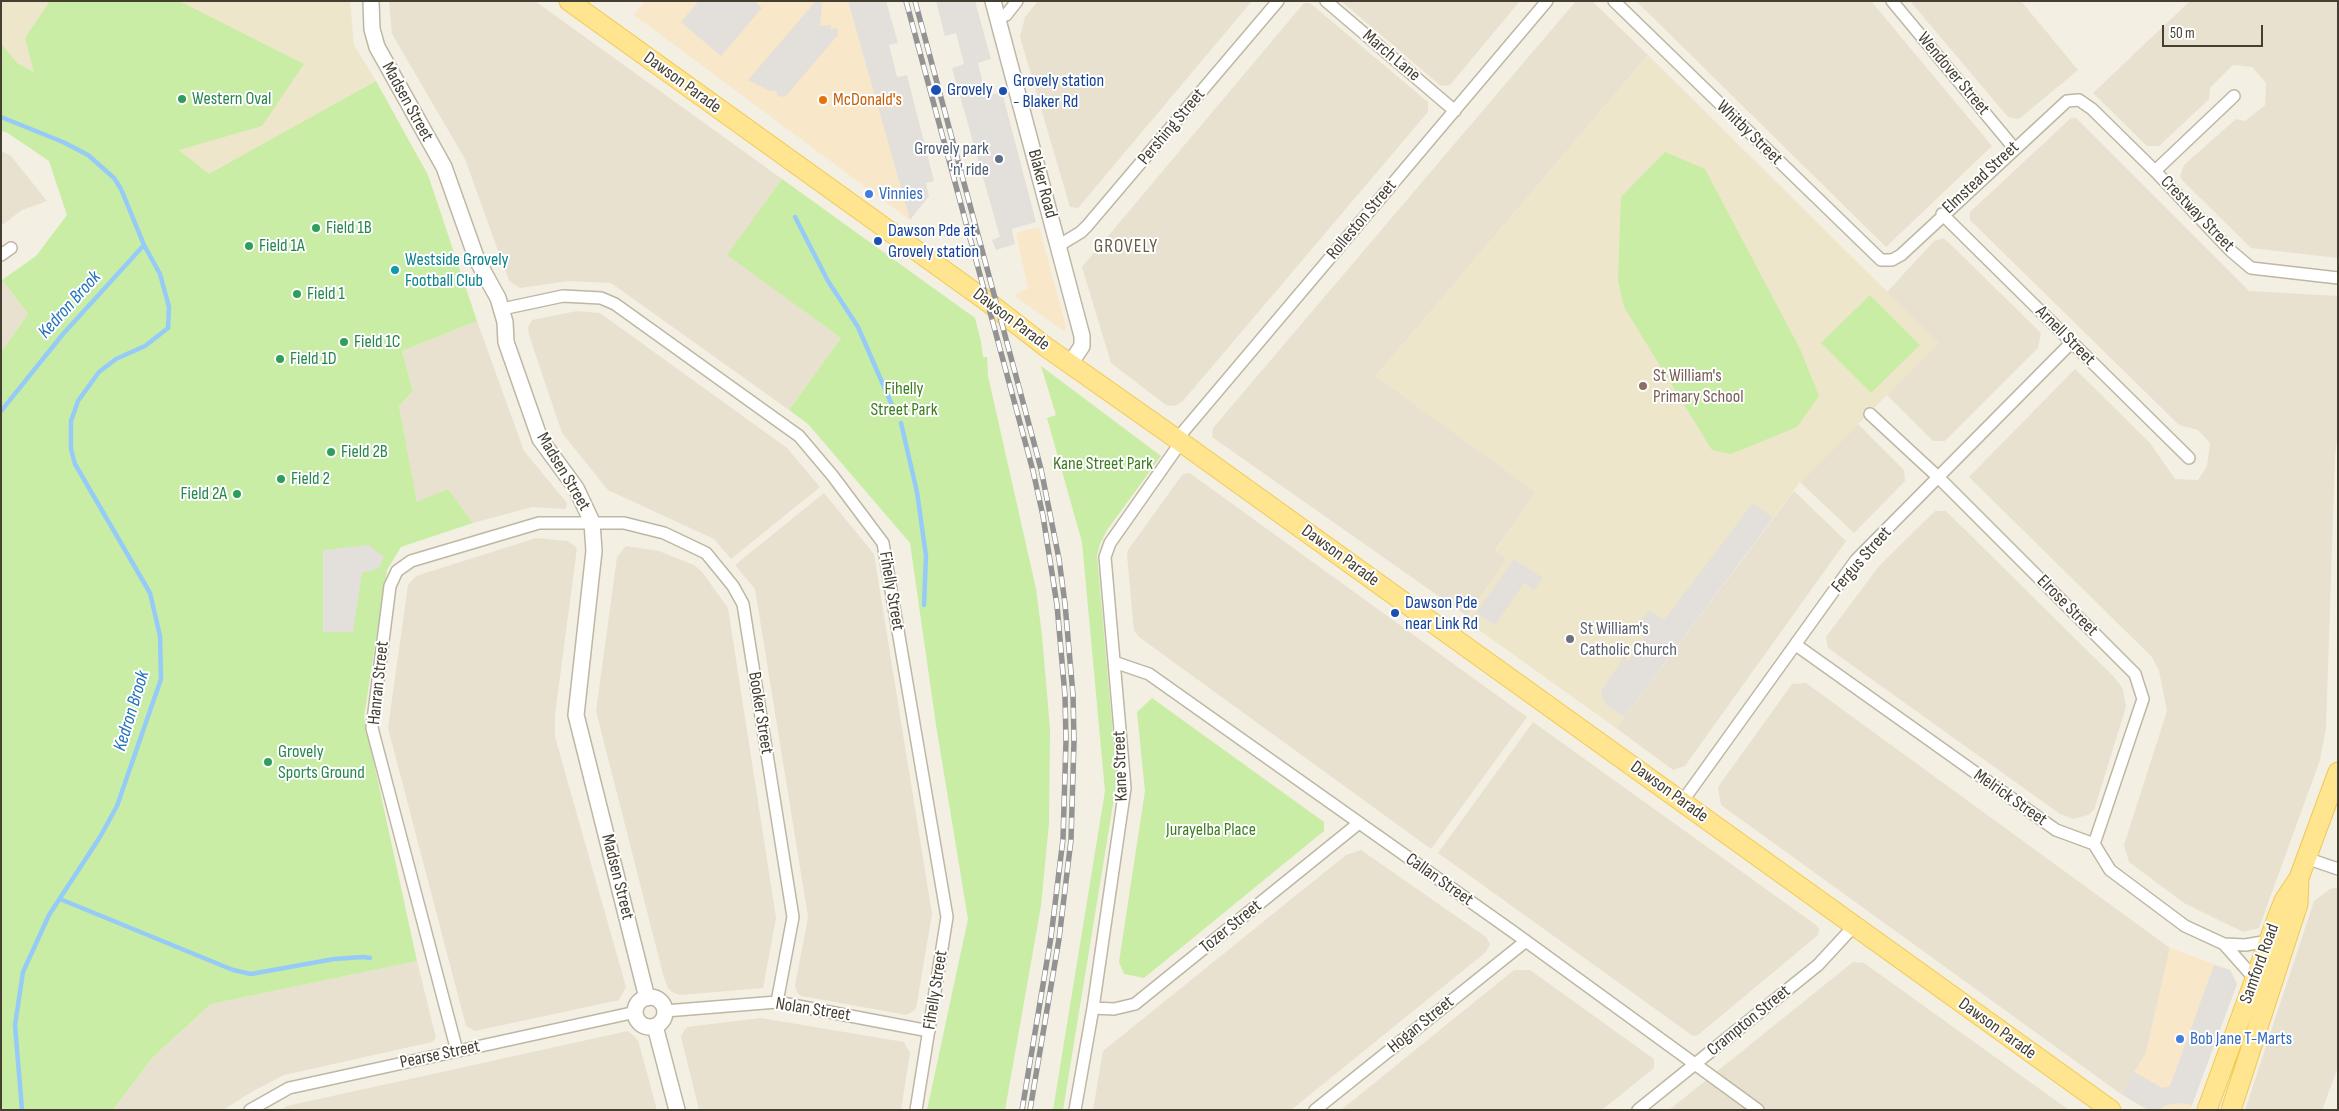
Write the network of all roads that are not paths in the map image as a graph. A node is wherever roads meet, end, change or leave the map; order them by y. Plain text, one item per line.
1 (371, 1) edge
2 (569, 1) edge
3 (993, 1) edge
4 (1017, 1) edge
5 (1278, 1) edge
6 (1326, 1) edge
7 (1547, 1) edge
8 (1614, 1) edge
9 (1892, 1) edge
10 (997, 18) junction
11 (2234, 96) dead end
12 (2079, 100) joint
13 (1455, 111) junction
14 (2014, 148) junction
15 (2155, 171) junction
16 (1942, 214) junction
17 (1058, 246) junction
18 (11, 248) dead end
19 (1, 255) edge
20 (1886, 261) joint
21 (2338, 278) edge
22 (502, 309) junction
23 (2071, 342) junction
24 (1070, 364) junction
25 (1870, 414) dead end
26 (1179, 440) junction
27 (2188, 458) dead end
28 (1938, 477) junction
29 (592, 522) junction
30 (1796, 645) junction
31 (1114, 662) junction
32 (2338, 772) edge
33 (1682, 802) junction
34 (1359, 823) junction
35 (2094, 844) junction
36 (2306, 858) junction
37 (2338, 869) edge
38 (2299, 878) junction
39 (1854, 926) junction
40 (1526, 941) junction
41 (2269, 941) junction
42 (2224, 944) junction
43 (2255, 979) junction
44 (647, 998) junction
45 (777, 1002) junction
46 (1093, 1008) junction
47 (665, 1011) junction
48 (636, 1012) junction
49 (654, 1026) junction
50 (930, 1031) junction
51 (457, 1051) junction
52 (1694, 1065) junction
53 (250, 1110) edge
54 (677, 1110) edge
55 (916, 1110) edge
56 (1075, 1110) edge
57 (1315, 1110) edge
58 (1638, 1110) edge
59 (1758, 1110) edge
60 (2111, 1110) edge
61 (2207, 1110) edge
62 (2231, 1110) edge

1 - 22 street, Madsen Street
2 - 24 main road, Dawson Parade
3 - 10 street, Blaker Road
4 - 10 street
5 - 17 street, Pershing Street
6 - 13 street, March Lane
7 - 13 street, Rolleston Street
8 - 20 street, Whitby Street
9 - 14 street, Wendover Street
10 - 17 street, Blaker Road
11 - 15 street
12 - 14 street, Elmstead Street
12 - 15 street, Crestway Street
13 - 26 street, Rolleston Street
14 - 16 street, Elmstead Street
15 - 21 street, Crestway Street
16 - 20 street, Elmstead Street
16 - 23 street, Arnell Street
17 - 24 street, Blaker Road
18 - 19 street
22 - 29 street, Madsen Street
22 - 50 street, Fihelly Street
23 - 27 street, Arnell Street
23 - 28 street, Fergus Street
24 - 26 main road, Dawson Parade
25 - 28 street, Elrose Street
26 - 31 street, Kane Street
26 - 33 main road, Dawson Parade
28 - 30 street, Fergus Street
28 - 35 street, Elrose Street
29 - 44 street, Madsen Street
29 - 45 street, Booker Street
29 - 51 street, Hanran Street
30 - 33 street, Fergus Street
30 - 35 street, Melrick Street
31 - 34 street, Callan Street
31 - 46 street, Kane Street
32 - 36 main road, Samford Road
33 - 39 main road, Dawson Parade
34 - 40 street, Callan Street
34 - 46 street, Tozer Street
35 - 42 street
36 - 37 street
36 - 38 main road, Samford Road
38 - 41 main road, Samford Road
38 - 62 main road, Samford Road
39 - 52 street, Crampton Street
39 - 60 main road, Dawson Parade
40 - 52 street, Callan Street
40 - 57 street, Hogan Street
41 - 42 street
41 - 43 main road, Samford Road
42 - 43 street
43 - 61 main road, Samford Road
44 - 47 street
44 - 48 street
45 - 47 street, Nolan Street
45 - 50 street, Nolan Street
46 - 56 street, Kane Street
47 - 49 street
48 - 49 street
48 - 51 street, Pearse Street
49 - 54 street
50 - 55 street, Fihelly Street
51 - 53 street, Pearse Street
52 - 58 street, Crampton Street
52 - 59 street, Callan Street

